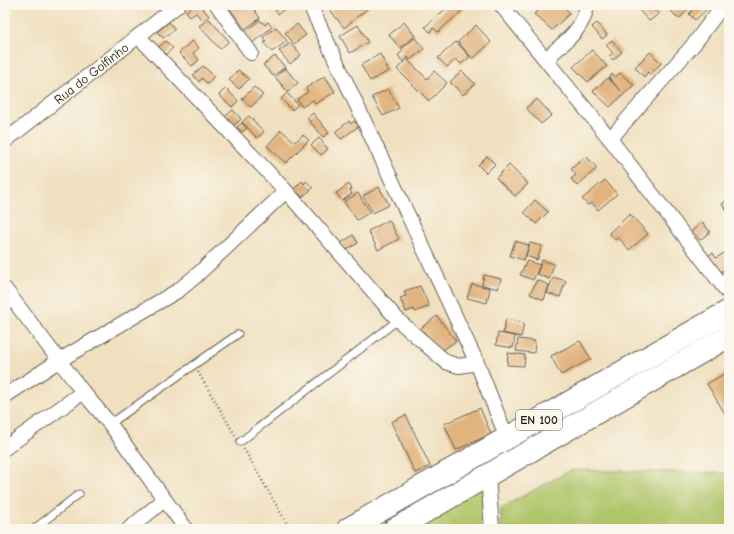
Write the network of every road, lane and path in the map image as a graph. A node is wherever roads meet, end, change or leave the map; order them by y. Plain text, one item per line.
1 (178, 5) edge
2 (217, 5) edge
3 (310, 5) edge
4 (501, 5) edge
5 (587, 5) edge
6 (723, 5) edge
7 (138, 36) junction
8 (252, 53) dead end
9 (546, 59) junction
10 (610, 139) junction
11 (5, 141) edge
12 (286, 191) junction
13 (5, 289) edge
14 (729, 294) edge
15 (729, 311) edge
16 (398, 320) junction
17 (238, 334) dead end
18 (729, 336) edge
19 (60, 360) junction
20 (477, 364) junction
21 (83, 392) junction
22 (5, 396) edge
23 (110, 424) junction
24 (506, 438) junction
25 (240, 442) dead end
26 (5, 448) edge
27 (488, 475) junction
28 (79, 494) dead end
29 (164, 500) junction
30 (34, 529) edge
31 (129, 529) edge
32 (186, 529) edge
33 (348, 529) edge
34 (395, 529) edge
35 (492, 529) edge

1 - 7 street, Rua do Golfinho
2 - 8 street
3 - 20 street
4 - 9 street
5 - 9 street
6 - 10 street
7 - 11 street, Rua do Golfinho
7 - 12 street
9 - 10 street
10 - 14 street
12 - 16 street
12 - 19 street
13 - 19 street
15 - 24 main road, EN 100
16 - 20 street
16 - 25 lane
17 - 23 lane
18 - 27 main road, EN 100
19 - 21 street
19 - 22 street
20 - 24 street
21 - 23 street
21 - 26 street
23 - 29 street
24 - 33 main road, EN 100
27 - 34 main road, EN 100
27 - 35 street
28 - 30 lane
29 - 31 street
29 - 32 street

